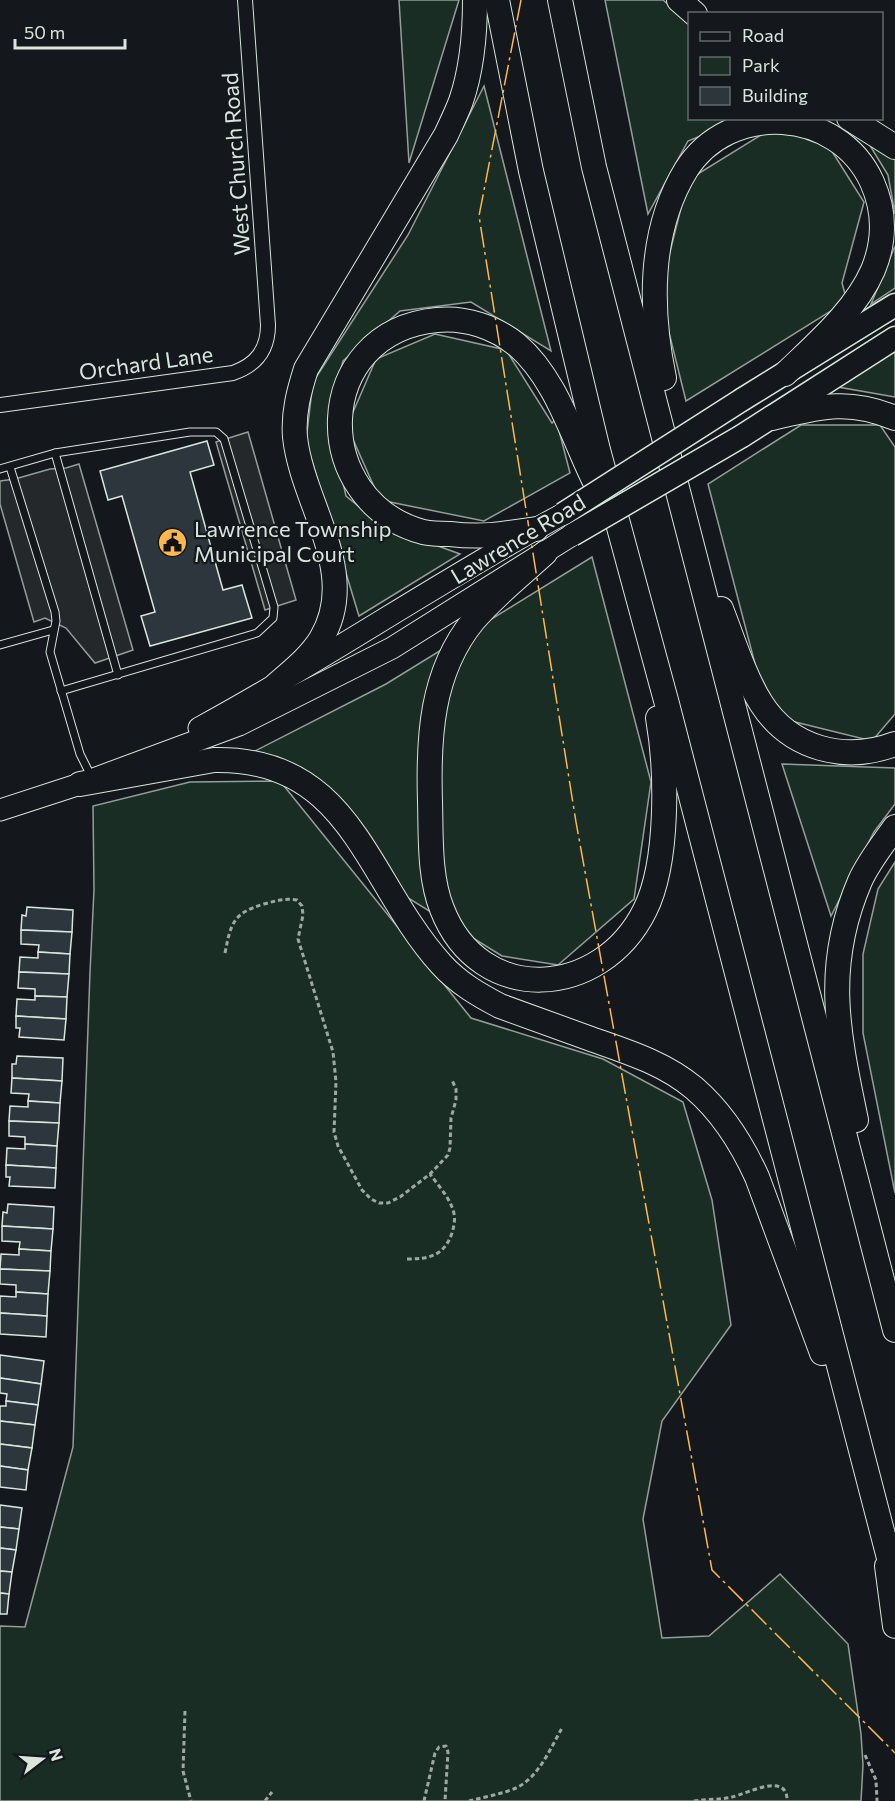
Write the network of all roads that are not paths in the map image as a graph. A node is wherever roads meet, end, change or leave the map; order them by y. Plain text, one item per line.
1 (245, 0) edge
2 (475, 0) edge
3 (497, 0) edge
4 (560, 0) edge
5 (679, 0) edge
6 (692, 12) edge
7 (852, 120) edge
8 (895, 147) edge
9 (895, 305) edge
10 (268, 325) joint
11 (895, 338) edge
12 (785, 374) junction
13 (0, 405) edge
14 (771, 418) junction
15 (895, 418) edge
16 (55, 453) junction
17 (670, 458) junction
18 (10, 467) junction
19 (0, 469) edge
20 (563, 514) joint
21 (687, 526) junction
22 (536, 529) junction
23 (621, 532) junction
24 (572, 535) joint
25 (545, 553) junction
26 (636, 591) junction
27 (53, 630) junction
28 (0, 645) edge
29 (118, 675) junction
30 (276, 685) junction
31 (61, 691) junction
32 (895, 744) edge
33 (135, 762) junction
34 (86, 781) junction
35 (0, 810) edge
36 (895, 827) edge
37 (895, 1307) edge
38 (895, 1330) edge
39 (869, 1481) junction
40 (881, 1525) junction
41 (895, 1581) edge
42 (895, 1626) edge

1 - 10 street, West Church Road
2 - 30 highway
3 - 23 highway
4 - 17 highway
5 - 6 highway
7 - 8 highway
9 - 12 highway, Lawrence Road
10 - 13 street, Orchard Lane
11 - 14 highway, Lawrence Road
12 - 17 highway
12 - 20 highway, Lawrence Road, bridge
14 - 15 highway
14 - 24 highway, Lawrence Road, bridge
16 - 18 lane
16 - 29 lane
16 - 29 lane
17 - 21 highway
18 - 19 lane
18 - 27 lane
20 - 22 main road, Lawrence Road
21 - 32 highway
21 - 38 highway
22 - 23 highway
22 - 30 main road, Lawrence Road
23 - 26 highway
24 - 25 main road, Lawrence Road
25 - 26 highway
25 - 33 main road, Lawrence Road
26 - 39 highway
27 - 28 lane
27 - 31 lane
29 - 31 lane
30 - 33 main road, Lawrence Road
31 - 34 lane
33 - 34 main road, Lawrence Road
34 - 35 main road, Lawrence Road
34 - 39 highway
36 - 37 highway
39 - 40 highway
40 - 41 highway
40 - 42 highway

